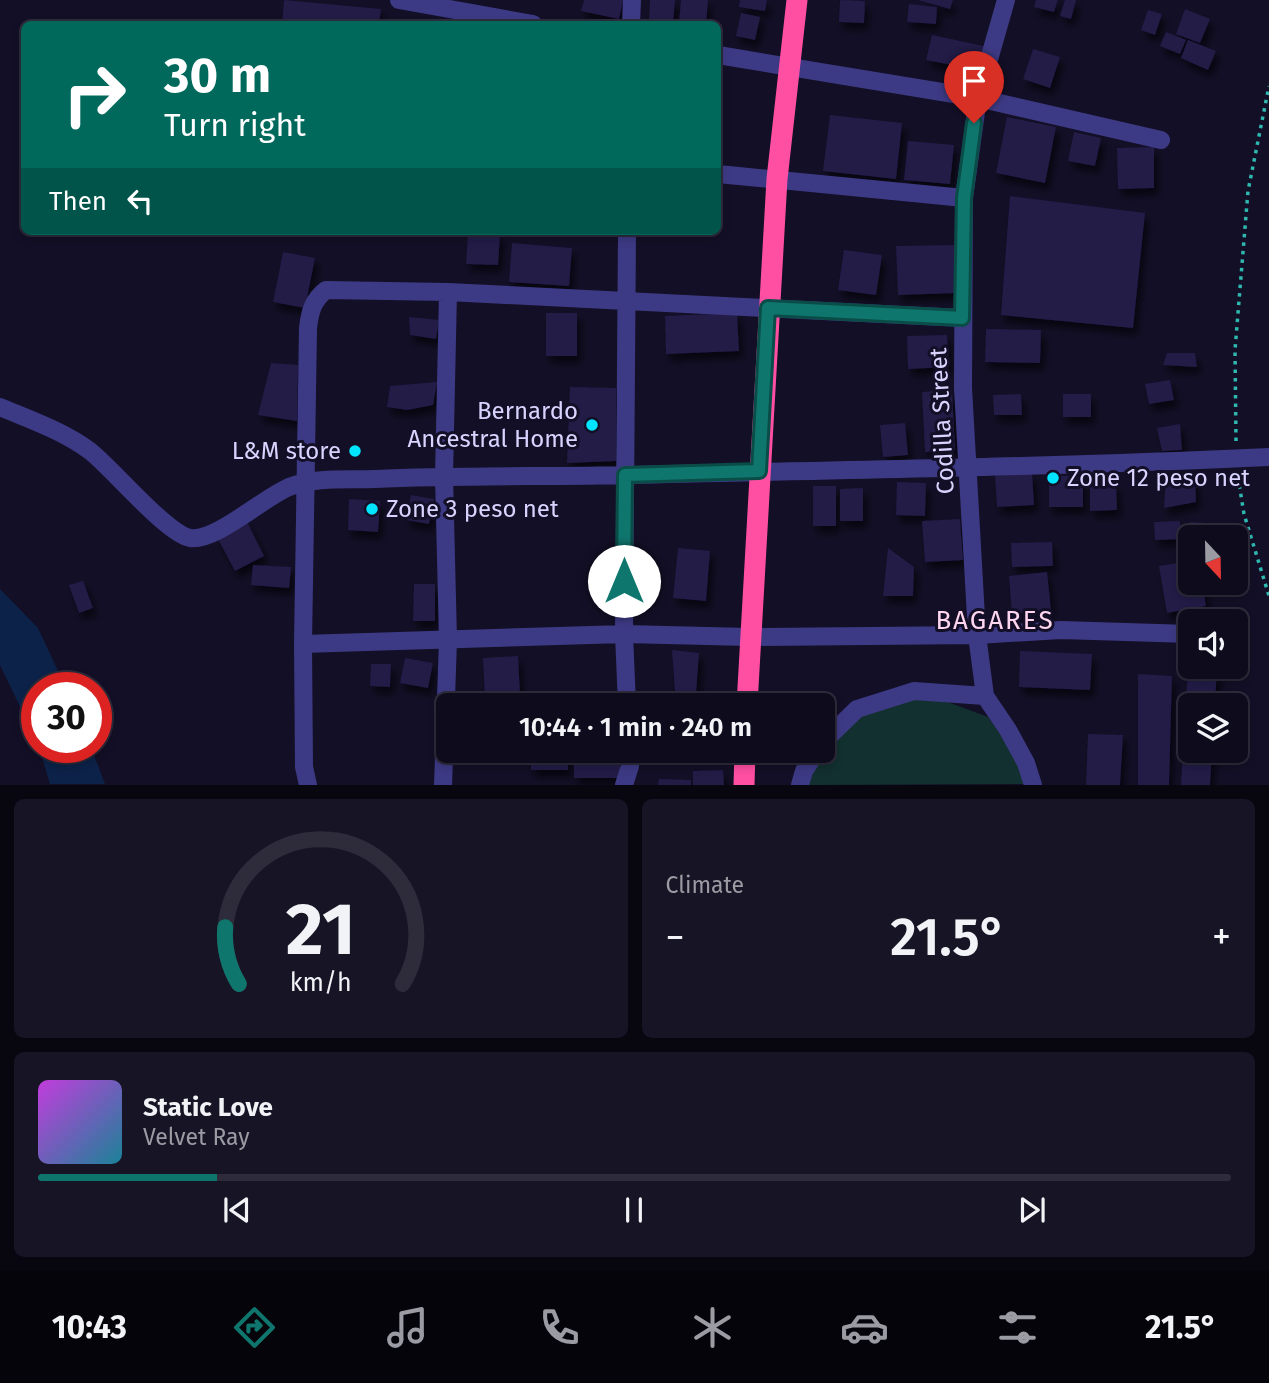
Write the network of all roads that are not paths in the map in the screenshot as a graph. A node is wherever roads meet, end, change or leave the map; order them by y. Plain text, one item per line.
1 (399, 0) edge
2 (632, 0) edge
3 (797, 0) edge
4 (1006, 0) edge
5 (451, 4) edge
6 (521, 21) edge
7 (631, 21) edge
8 (721, 55) edge
9 (788, 65) junction
10 (978, 98) junction
11 (1161, 140) dead end
12 (721, 174) edge
13 (777, 179) junction
14 (964, 198) junction
15 (627, 235) edge
16 (449, 292) junction
17 (626, 301) junction
18 (768, 308) junction
19 (962, 318) junction
20 (0, 407) edge
21 (1269, 457) edge
22 (967, 468) junction
23 (759, 471) junction
24 (625, 475) junction
25 (444, 476) junction
26 (305, 482) junction
27 (624, 634) junction
28 (1178, 634) edge
29 (977, 635) junction
30 (749, 637) junction
31 (448, 640) junction
32 (303, 644) junction
33 (626, 693) edge
34 (747, 693) edge
35 (985, 696) junction
36 (835, 730) edge
37 (630, 763) edge
38 (745, 763) edge
39 (809, 763) edge
40 (308, 785) edge
41 (443, 785) edge
42 (624, 785) edge
43 (744, 785) edge
44 (800, 785) edge
45 (1033, 785) edge

1 - 5 street
2 - 7 street
3 - 9 highway
4 - 10 street, Codilla Street
5 - 6 street
8 - 9 street
9 - 10 street
9 - 13 highway
10 - 11 street
10 - 14 street, Codilla Street
12 - 13 street
13 - 14 street
13 - 18 highway
14 - 19 street, Codilla Street
15 - 17 street
16 - 17 street
16 - 25 street
16 - 26 street
17 - 18 street
17 - 24 street
18 - 19 street
18 - 23 highway
19 - 22 street, Codilla Street
20 - 26 street
21 - 22 street
22 - 23 street
22 - 29 street, Codilla Street
23 - 24 street
23 - 30 highway
24 - 25 street
24 - 27 street
25 - 26 street
25 - 31 street
26 - 32 street
27 - 30 street
27 - 31 street
27 - 33 street
28 - 29 street
29 - 30 street
29 - 35 street, Codilla Street
30 - 34 highway
31 - 32 street
31 - 41 street
32 - 40 street
35 - 36 street
35 - 45 street
37 - 42 street
38 - 43 highway
39 - 44 street

